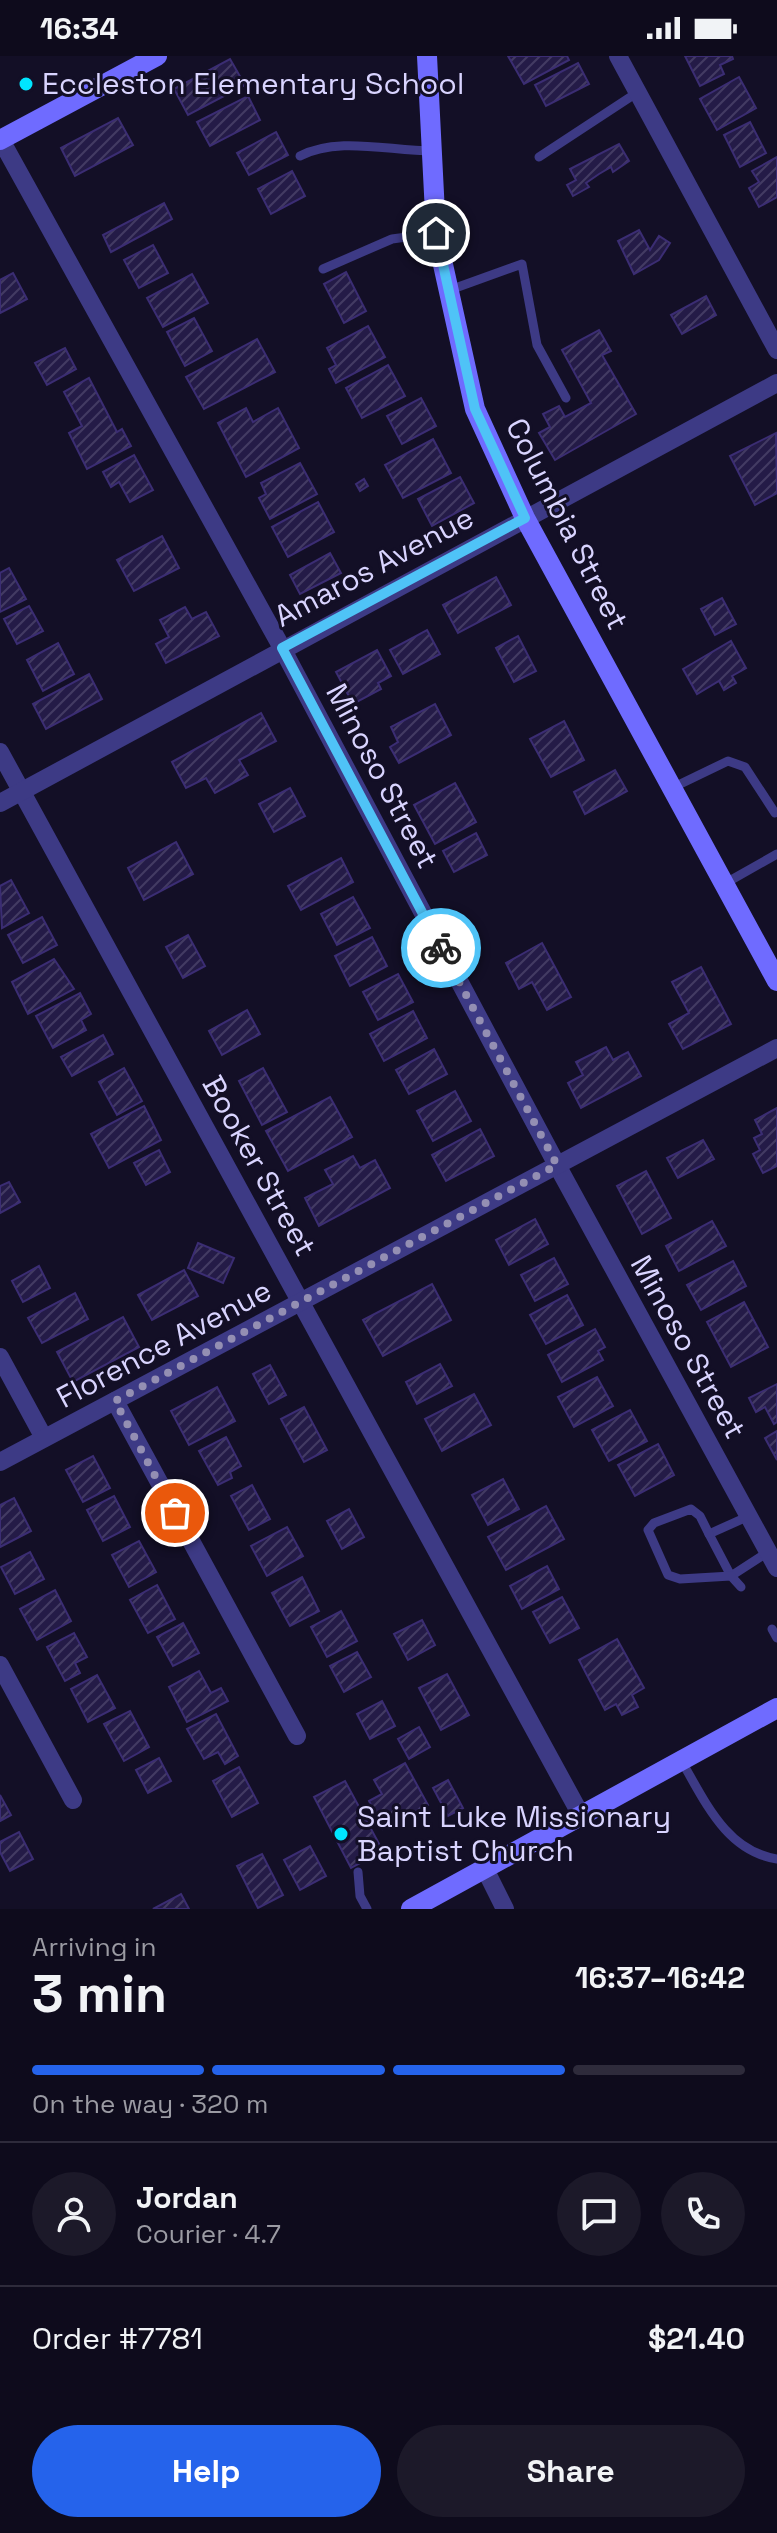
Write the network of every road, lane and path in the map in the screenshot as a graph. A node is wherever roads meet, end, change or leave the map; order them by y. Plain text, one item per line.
1 (157, 56) edge
2 (427, 56) edge
3 (618, 56) edge
4 (638, 92) junction
5 (0, 140) edge
6 (432, 151) junction
7 (300, 156) dead end
8 (539, 157) dead end
9 (436, 233) junction
10 (323, 269) dead end
11 (447, 291) junction
12 (777, 350) edge
13 (777, 383) edge
14 (566, 398) dead end
15 (525, 518) junction
16 (282, 648) junction
17 (0, 752) edge
18 (672, 788) junction
19 (22, 792) junction
20 (0, 803) edge
21 (775, 813) edge
22 (777, 854) edge
23 (724, 884) junction
24 (777, 981) edge
25 (777, 1048) edge
26 (557, 1165) junction
27 (302, 1303) junction
28 (0, 1357) edge
29 (115, 1401) junction
30 (44, 1438) junction
31 (0, 1462) edge
32 (749, 1516) junction
33 (709, 1534) junction
34 (773, 1560) edge
35 (731, 1576) junction
36 (741, 1587) dead end
37 (0, 1665) edge
38 (777, 1708) edge
39 (297, 1736) dead end
40 (682, 1762) junction
41 (73, 1800) dead end
42 (582, 1817) junction
43 (777, 1859) edge
44 (485, 1869) junction
45 (358, 1872) dead end
46 (367, 1909) edge
47 (411, 1909) edge
48 (505, 1909) edge

1 - 5 street
2 - 6 street, Columbia Street
3 - 4 street
4 - 8 lane
4 - 12 street
5 - 16 street, Minoso Street
6 - 7 lane
6 - 9 street, Columbia Street
9 - 10 lane
9 - 11 street, Columbia Street
11 - 14 lane
11 - 15 street, Columbia Street
13 - 15 street, Amaros Avenue
15 - 16 street, Amaros Avenue
15 - 18 street, Columbia Street
16 - 19 street, Amaros Avenue
16 - 26 street, Minoso Street
17 - 19 street, Booker Street
18 - 21 lane
18 - 23 street, Columbia Street
19 - 20 street, Amaros Avenue
19 - 27 street, Booker Street
22 - 23 lane
23 - 24 street, Columbia Street
25 - 26 street, Florence Avenue
26 - 27 street, Florence Avenue
26 - 32 street, Minoso Street
27 - 29 street, Florence Avenue
27 - 42 street, Booker Street
28 - 30 street
29 - 30 street, Florence Avenue
29 - 39 street
30 - 31 street, Florence Avenue
32 - 33 lane
32 - 34 street, Minoso Street
33 - 35 lane
33 - 35 lane
34 - 35 lane
35 - 36 lane
37 - 41 street
38 - 40 street
40 - 42 street
40 - 43 lane
42 - 44 street
44 - 47 street
44 - 48 street
45 - 46 lane

